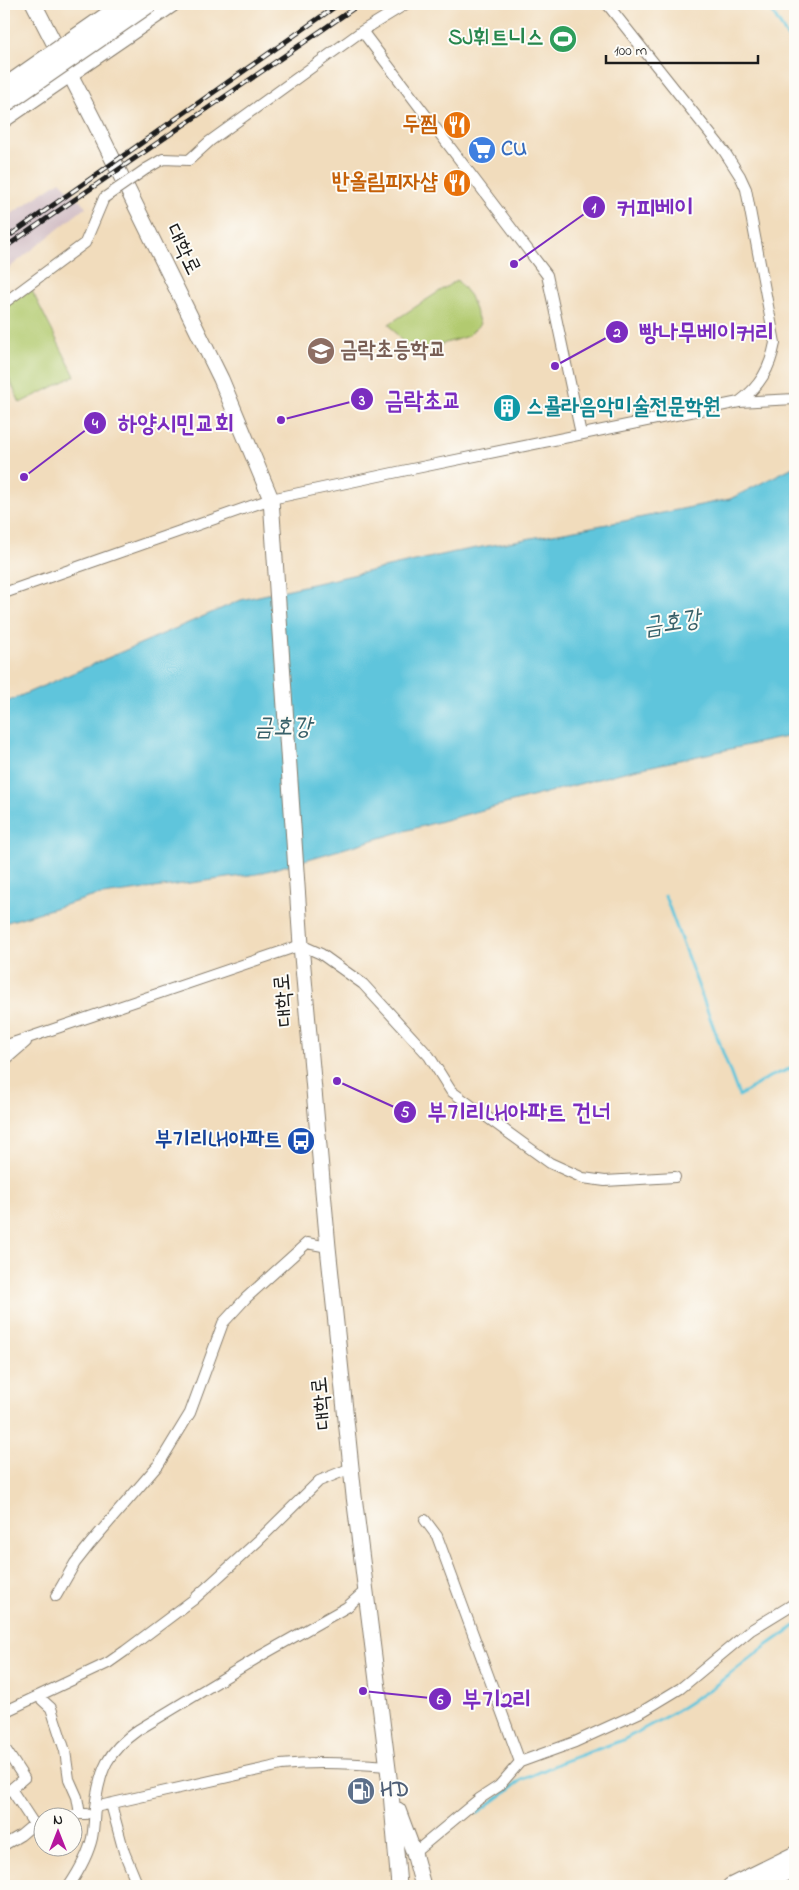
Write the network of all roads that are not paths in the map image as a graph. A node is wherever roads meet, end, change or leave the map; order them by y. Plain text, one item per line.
1 (34, 4) edge
2 (112, 4) edge
3 (123, 4) edge
4 (150, 4) edge
5 (172, 4) edge
6 (406, 4) edge
7 (607, 4) edge
8 (362, 32) junction
9 (53, 43) junction
10 (70, 75) junction
11 (4, 78) edge
12 (4, 87) edge
13 (4, 105) edge
14 (4, 120) edge
15 (4, 303) edge
16 (795, 399) edge
17 (739, 402) junction
18 (581, 434) junction
19 (271, 499) junction
20 (4, 593) edge
21 (301, 945) junction
22 (31, 1037) junction
23 (4, 1046) edge
24 (4, 1061) edge
25 (675, 1177) dead end
26 (328, 1247) junction
27 (351, 1468) junction
28 (425, 1520) dead end
29 (365, 1591) junction
30 (56, 1596) dead end
31 (795, 1603) edge
32 (38, 1696) junction
33 (4, 1712) edge
34 (4, 1748) edge
35 (520, 1762) junction
36 (388, 1766) junction
37 (391, 1793) junction
38 (112, 1804) junction
39 (79, 1808) edge
40 (95, 1811) junction
41 (82, 1814) edge
42 (32, 1815) edge
43 (32, 1827) edge
44 (4, 1845) edge
45 (414, 1853) junction
46 (795, 1854) edge
47 (795, 1869) edge
48 (4, 1879) edge
49 (399, 1880) edge
50 (6, 1886) edge
51 (69, 1886) edge
52 (138, 1886) edge
53 (423, 1886) edge
54 (730, 1886) edge
55 (761, 1886) edge

1 - 9 main road, 대학로
2 - 9 main road
3 - 12 main road, bridge
4 - 13 main road, bridge
5 - 10 main road
6 - 8 street
7 - 17 street
8 - 15 street, bridge
8 - 18 street
9 - 10 main road, 대학로
9 - 11 main road
10 - 14 main road
10 - 19 main road, 대학로
16 - 17 street
17 - 18 street
18 - 19 street
19 - 20 street
19 - 21 main road, 대학로
21 - 22 street
21 - 25 street
21 - 26 main road, 대학로
22 - 23 street
22 - 24 street
26 - 27 main road, 대학로
26 - 30 street
27 - 29 main road, 대학로
27 - 32 street
28 - 35 street
29 - 36 main road, 대학로
29 - 40 street
31 - 35 street
32 - 33 street
32 - 39 street
34 - 42 street
35 - 45 street
36 - 37 main road, 대학로
36 - 38 street
37 - 45 main road
37 - 49 main road, 대학로
38 - 40 street
38 - 52 street
40 - 41 street
40 - 51 street
43 - 44 street
45 - 53 main road
46 - 54 main road
47 - 55 main road
48 - 50 street

